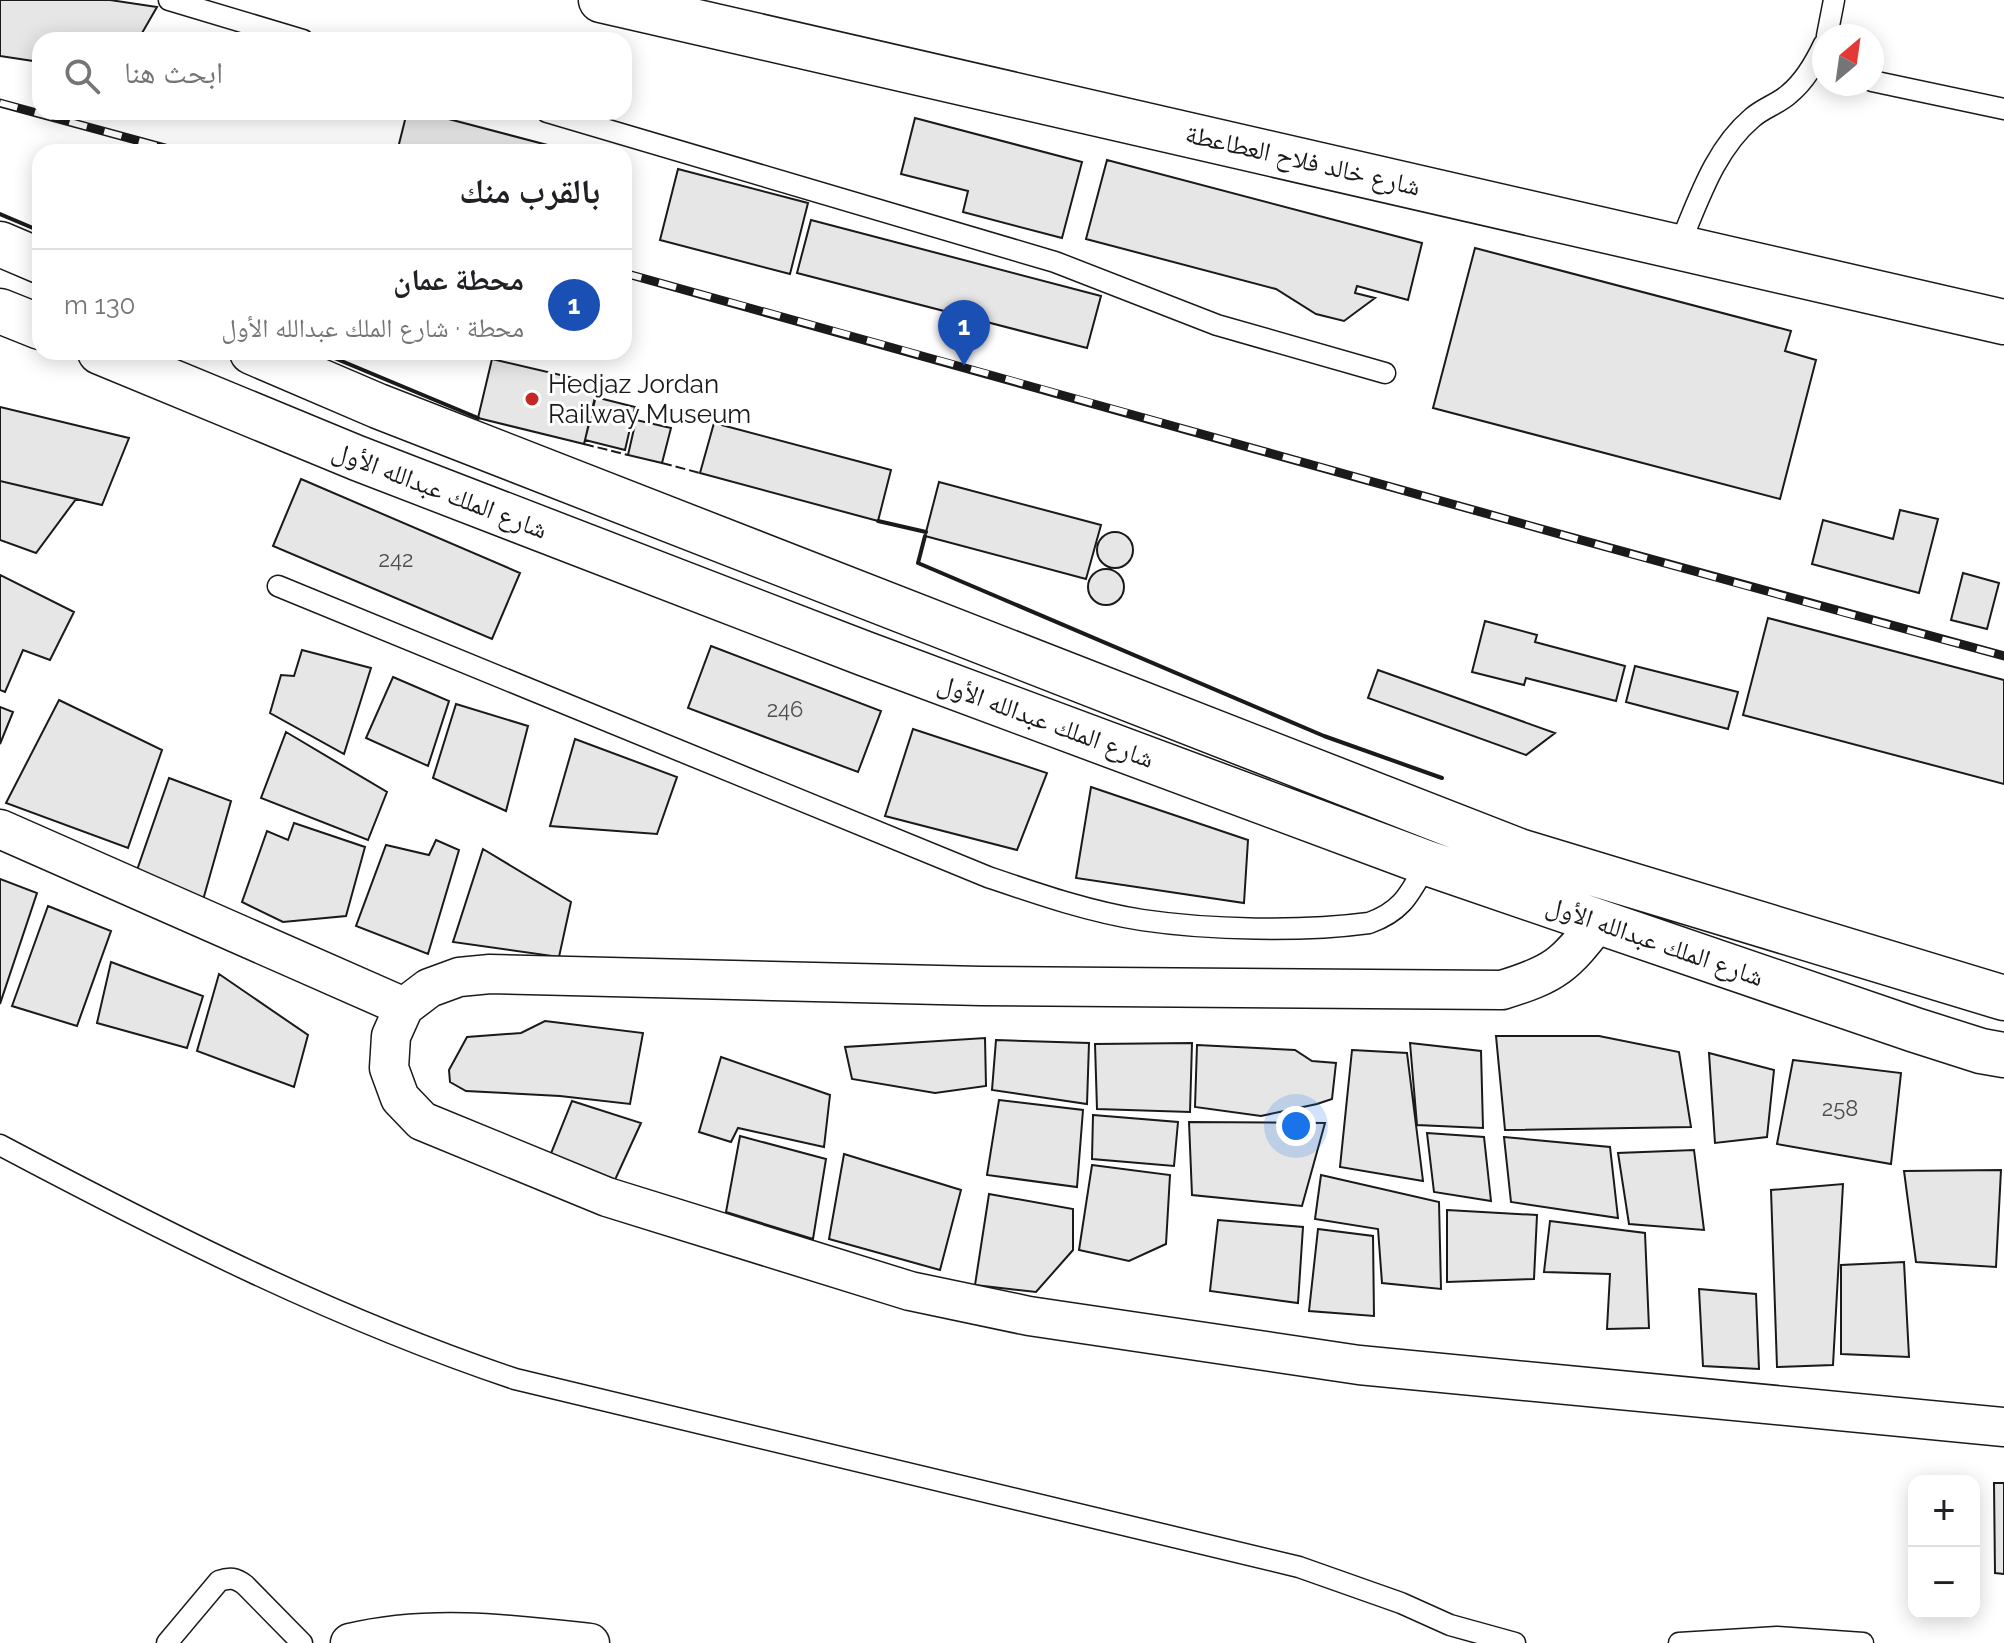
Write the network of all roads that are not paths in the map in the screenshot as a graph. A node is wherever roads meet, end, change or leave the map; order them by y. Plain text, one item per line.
1 (169, 0) edge
2 (601, 0) edge
3 (1834, 0) edge
4 (1829, 24) edge
5 (276, 32) edge
6 (1812, 75) edge
7 (1884, 84) edge
8 (2004, 109) edge
9 (574, 120) edge
10 (0, 244) edge
11 (1679, 246) junction
12 (32, 258) edge
13 (0, 311) edge
14 (2004, 322) edge
15 (32, 324) edge
16 (119, 360) edge
17 (271, 360) edge
18 (1385, 373) dead end
19 (278, 586) dead end
20 (0, 829) edge
21 (1427, 863) junction
22 (1615, 882) junction
23 (1598, 922) junction
24 (2004, 998) edge
25 (404, 1007) junction
26 (2004, 1055) edge
27 (0, 1145) edge
28 (2004, 1427) edge
29 (167, 1643) edge
30 (302, 1643) edge
31 (350, 1643) edge
32 (590, 1643) edge
33 (1515, 1643) edge
34 (1679, 1643) edge
35 (1863, 1643) edge

1 - 5 lane
2 - 11 main road, شارع خالد فلاح العطاعطة
3 - 4 lane
6 - 11 lane
7 - 8 lane
9 - 18 lane
10 - 12 main road
11 - 14 main road, شارع خالد فلاح العطاعطة
13 - 15 main road
16 - 21 main road, شارع الملك عبدالله الأول
17 - 22 main road, شارع الملك عبدالله الأول
19 - 21 lane
20 - 25 street
21 - 23 main road, شارع الملك عبدالله الأول
22 - 23 main road
22 - 24 main road, شارع الملك عبدالله الأول
23 - 25 street
23 - 26 main road, شارع الملك عبدالله الأول
25 - 28 street
27 - 33 lane
29 - 30 lane
31 - 32 street
34 - 35 lane

